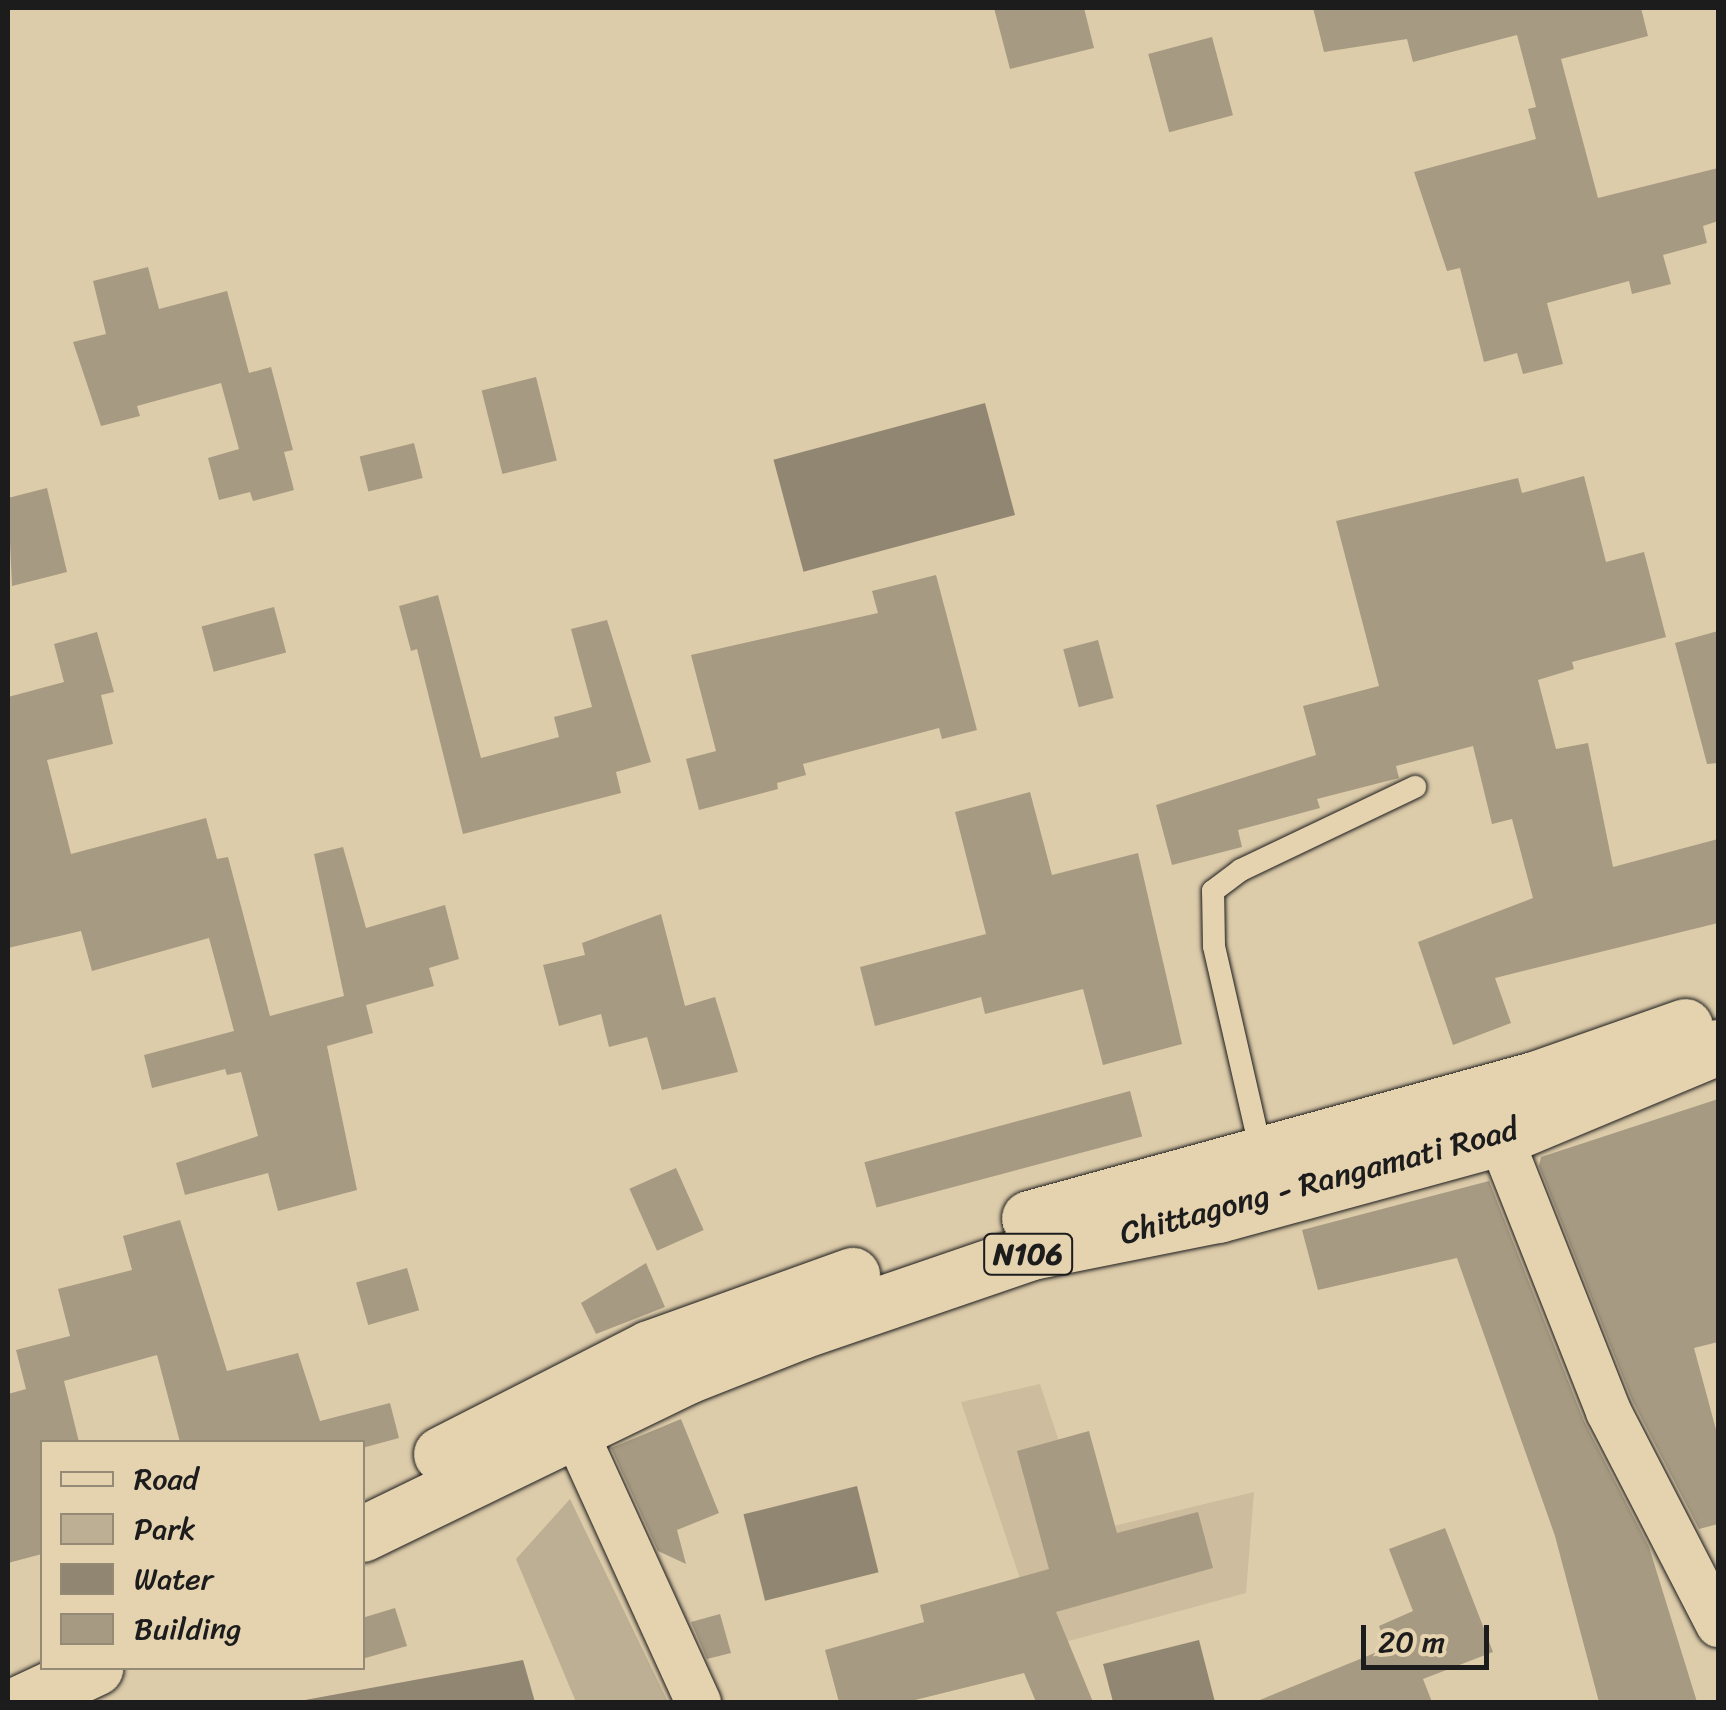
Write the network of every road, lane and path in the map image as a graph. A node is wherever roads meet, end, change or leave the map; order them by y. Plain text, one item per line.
1 (1414, 786) dead end
2 (1718, 1010) edge
3 (1718, 1048) edge
4 (1500, 1138) junction
5 (1262, 1156) junction
6 (575, 1432) junction
7 (365, 1492) edge
8 (365, 1533) edge
9 (1718, 1624) edge
10 (40, 1653) edge
11 (8, 1669) edge
12 (90, 1670) edge
13 (22, 1702) edge
14 (698, 1702) edge

1 - 5 lane
2 - 5 highway, Chittagong - Rangamati Road / N106
3 - 4 highway, Chittagong - Rangamati Road / N106
4 - 6 highway, Chittagong - Rangamati Road / N106
4 - 9 street
5 - 7 highway, Chittagong - Rangamati Road / N106
6 - 8 highway, Chittagong - Rangamati Road / N106
6 - 14 street
10 - 11 highway
12 - 13 highway

